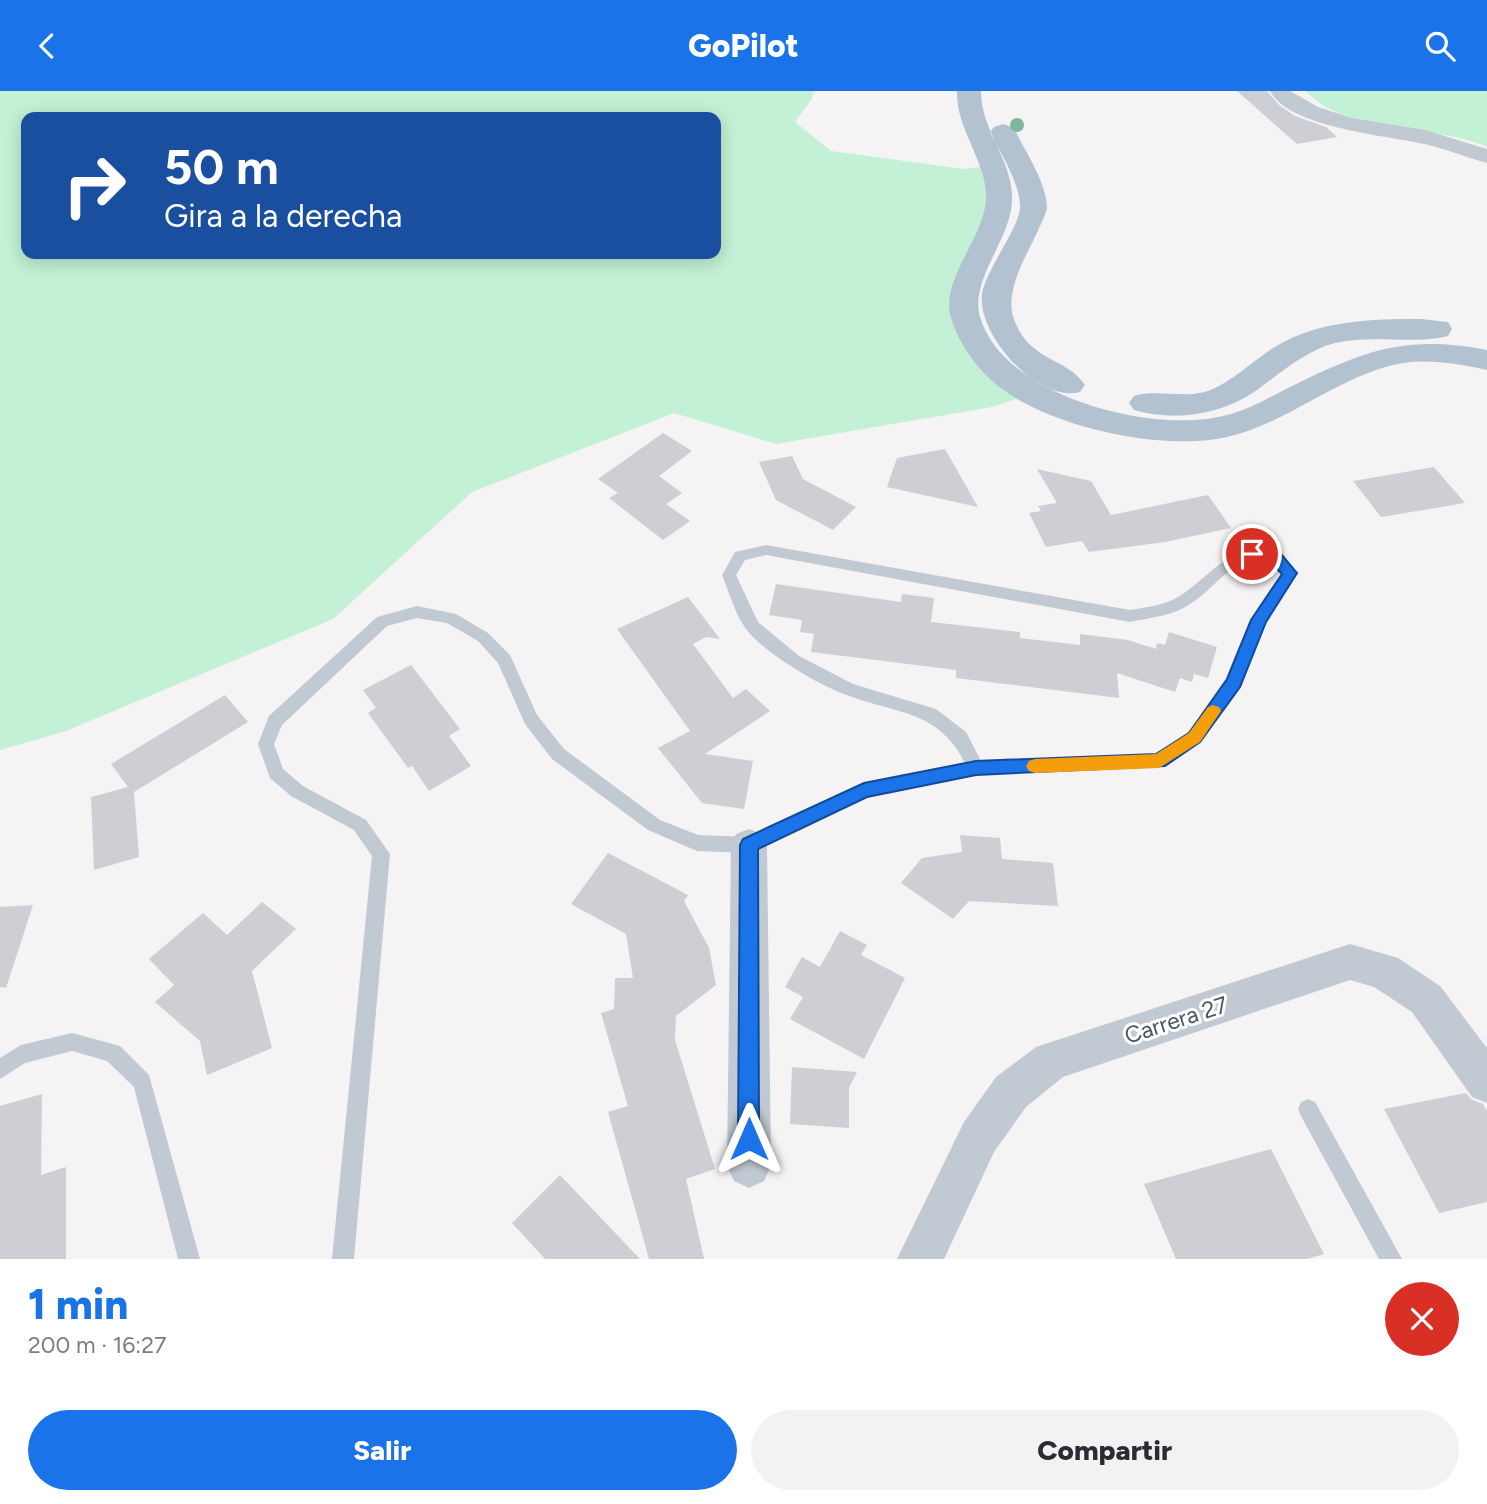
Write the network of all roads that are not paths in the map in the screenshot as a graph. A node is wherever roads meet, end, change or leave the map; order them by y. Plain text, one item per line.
1 (969, 91) edge
2 (996, 91) edge
3 (1280, 91) edge
4 (1487, 156) edge
5 (1487, 338) edge
6 (1487, 360) edge
7 (976, 768) junction
8 (749, 845) junction
9 (0, 1069) edge
10 (1487, 1082) edge
11 (1308, 1109) dead end
12 (748, 1166) dead end
13 (189, 1259) edge
14 (343, 1259) edge
15 (920, 1259) edge
16 (1391, 1259) edge

1 - 6 main road
2 - 5 main road
3 - 4 street
7 - 7 lane
7 - 8 lane
8 - 12 street
8 - 14 lane
9 - 13 lane
10 - 15 street, Carrera 27
11 - 16 lane

